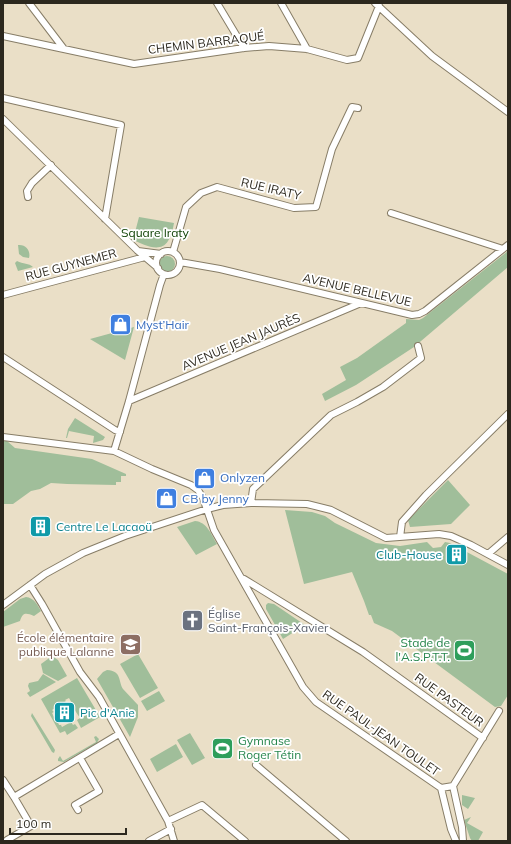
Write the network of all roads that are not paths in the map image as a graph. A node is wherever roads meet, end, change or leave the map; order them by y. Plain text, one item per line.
1 (29, 3) edge
2 (217, 3) edge
3 (281, 3) edge
4 (377, 4) edge
5 (3, 36) edge
6 (244, 48) junction
7 (64, 49) junction
8 (307, 49) junction
9 (3, 98) edge
10 (358, 108) dead end
11 (508, 112) edge
12 (3, 119) edge
13 (51, 165) junction
14 (28, 197) dead end
15 (391, 213) dead end
16 (105, 219) junction
17 (506, 247) edge
18 (138, 252) junction
19 (173, 252) junction
20 (161, 254) junction
21 (145, 257) junction
22 (180, 262) junction
23 (158, 268) junction
24 (164, 274) junction
25 (3, 295) edge
26 (360, 302) junction
27 (418, 346) dead end
28 (3, 357) edge
29 (129, 402) junction
30 (508, 414) edge
31 (120, 432) junction
32 (3, 437) edge
33 (114, 451) junction
34 (251, 502) junction
35 (207, 509) junction
36 (400, 537) junction
37 (508, 537) edge
38 (488, 554) junction
39 (508, 564) edge
40 (242, 577) junction
41 (30, 585) junction
42 (3, 605) edge
43 (499, 711) dead end
44 (119, 734) junction
45 (483, 738) junction
46 (80, 758) junction
47 (256, 765) dead end
48 (3, 780) edge
49 (453, 786) junction
50 (441, 788) junction
51 (14, 797) junction
52 (78, 810) dead end
53 (168, 821) junction
54 (171, 829) junction
55 (7, 840) dead end
56 (150, 841) edge
57 (174, 841) edge
58 (245, 841) edge
59 (346, 841) edge
60 (456, 841) edge
61 (463, 841) edge

1 - 7 street
2 - 6 street
3 - 8 street
4 - 8 street, CHEMIN BARRAQUÉ
4 - 11 street
5 - 7 street, CHEMIN BARRAQUÉ
6 - 7 street, CHEMIN BARRAQUÉ
6 - 8 street, CHEMIN BARRAQUÉ
9 - 16 street
10 - 19 street, RUE IRATY
12 - 13 street
13 - 14 street
13 - 16 street
15 - 17 street
16 - 18 street
17 - 26 street, AVENUE BELLEVUE
18 - 20 street
18 - 21 street
19 - 20 street
19 - 22 street
20 - 23 street
21 - 23 street
21 - 25 street, RUE GUYNEMER
22 - 24 street
22 - 26 street, AVENUE BELLEVUE
23 - 24 street
24 - 29 street
26 - 29 street, AVENUE JEAN JAURÈS
27 - 34 street
28 - 31 street
29 - 31 street
30 - 36 street
31 - 33 street
32 - 33 street, RUE PAUL-JEAN TOULET
33 - 35 street, RUE PAUL-JEAN TOULET
34 - 35 street
34 - 36 street
35 - 40 street, RUE PAUL-JEAN TOULET
35 - 41 street
36 - 38 street
37 - 38 street
38 - 39 street
40 - 45 street, RUE PASTEUR
40 - 50 street, RUE PAUL-JEAN TOULET
41 - 42 street
41 - 44 street
43 - 45 street, RUE PASTEUR
44 - 46 street
44 - 53 street
45 - 49 street, RUE PASTEUR
46 - 51 street
46 - 52 street
47 - 59 street
48 - 51 street
49 - 50 street, RUE PAUL-JEAN TOULET
49 - 61 street
50 - 60 street
51 - 55 street
53 - 54 street
53 - 58 street
54 - 56 street
54 - 57 street

